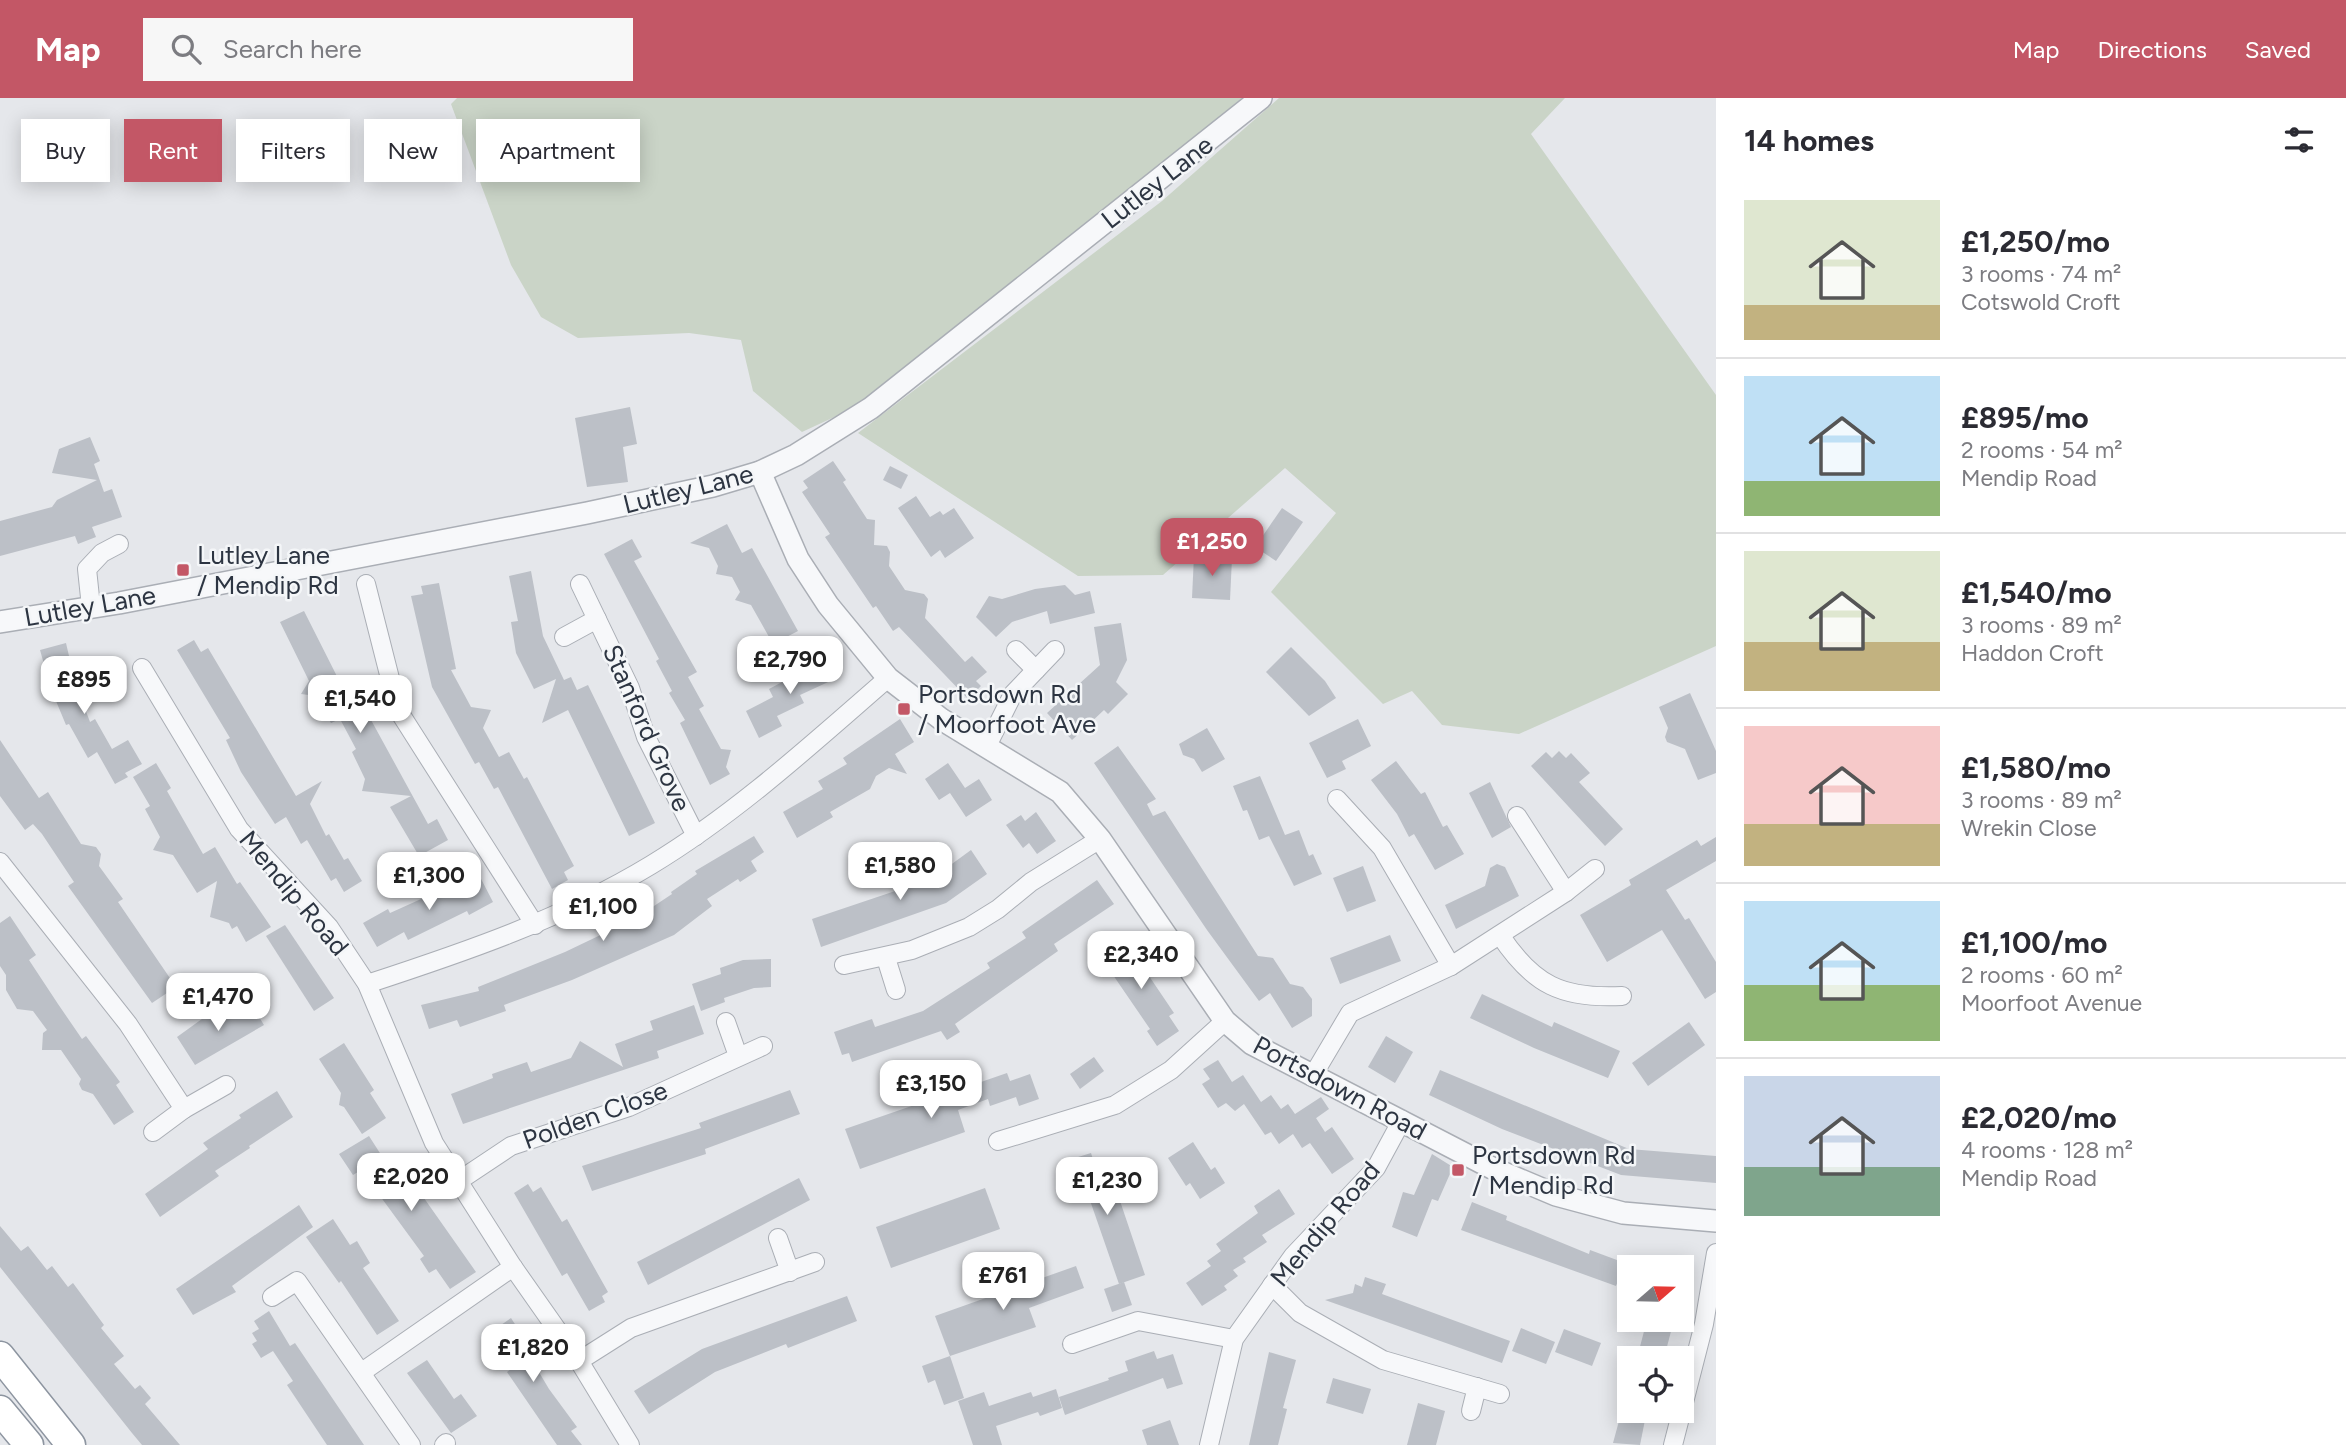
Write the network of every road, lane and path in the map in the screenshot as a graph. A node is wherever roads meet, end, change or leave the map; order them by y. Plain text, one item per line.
1 (1261, 98) edge
2 (760, 472) junction
3 (119, 544) dead end
4 (366, 584) dead end
5 (580, 584) dead end
6 (91, 607) junction
7 (597, 620) junction
8 (0, 622) edge
9 (564, 637) dead end
10 (1016, 650) dead end
11 (1055, 650) dead end
12 (142, 668) dead end
13 (1036, 670) junction
14 (888, 678) junction
15 (987, 746) junction
16 (1338, 799) dead end
17 (1517, 816) dead end
18 (696, 836) junction
19 (1100, 839) junction
20 (0, 862) edge
21 (1595, 869) dead end
22 (1566, 892) junction
23 (535, 925) junction
24 (1500, 935) junction
25 (886, 958) junction
26 (844, 965) dead end
27 (1451, 966) junction
28 (367, 984) junction
29 (896, 990) dead end
30 (1622, 996) dead end
31 (1225, 1021) junction
32 (726, 1022) dead end
33 (763, 1046) dead end
34 (738, 1056) junction
35 (1312, 1077) junction
36 (226, 1085) dead end
37 (184, 1109) junction
38 (1402, 1120) junction
39 (153, 1132) dead end
40 (998, 1141) dead end
41 (457, 1182) junction
42 (1716, 1221) edge
43 (778, 1238) dead end
44 (1716, 1253) edge
45 (815, 1262) dead end
46 (513, 1267) junction
47 (790, 1272) junction
48 (1272, 1285) junction
49 (272, 1297) dead end
50 (1234, 1339) junction
51 (1072, 1344) dead end
52 (0, 1356) edge
53 (579, 1361) junction
54 (1694, 1363) edge
55 (362, 1372) junction
56 (1477, 1387) junction
57 (1500, 1394) dead end
58 (0, 1410) edge
59 (1471, 1411) dead end
60 (1679, 1423) edge
61 (29, 1445) edge
62 (71, 1445) edge
63 (411, 1445) edge
64 (631, 1445) edge
65 (1209, 1445) edge
66 (1673, 1445) edge

1 - 2 street, Lutley Lane
2 - 6 street, Lutley Lane
2 - 14 street, Portsdown Road
3 - 6 street
4 - 23 street
5 - 7 street, Stanford Grove
6 - 8 street, Lutley Lane
7 - 9 street, Stanford Grove
7 - 18 street, Stanford Grove
10 - 13 street
11 - 13 street
12 - 28 street, Mendip Road
13 - 15 street
14 - 15 street, Portsdown Road
14 - 18 street
15 - 19 street, Portsdown Road
16 - 27 street
17 - 22 street
18 - 23 street
19 - 25 street
19 - 31 street, Portsdown Road
20 - 37 street
21 - 22 street
22 - 24 street
23 - 28 street
24 - 27 street
24 - 30 street
25 - 26 street
25 - 29 street
27 - 35 street
28 - 41 street, Mendip Road
31 - 35 street, Portsdown Road
31 - 40 street
32 - 34 street
33 - 34 street, Polden Close
34 - 41 street, Polden Close
35 - 38 street, Portsdown Road
36 - 37 street
37 - 39 street
38 - 42 street, Portsdown Road
38 - 48 street, Mendip Road
41 - 46 street, Mendip Road
43 - 47 street
44 - 54 street
45 - 47 street
46 - 53 street, Mendip Road
46 - 55 street
47 - 53 street
48 - 50 street, Mendip Road
48 - 56 street
49 - 55 street
50 - 51 street
50 - 65 street, Mendip Road
52 - 62 highway
53 - 64 street, Mendip Road
55 - 63 street
56 - 57 street
56 - 59 street
58 - 61 highway
60 - 66 street

